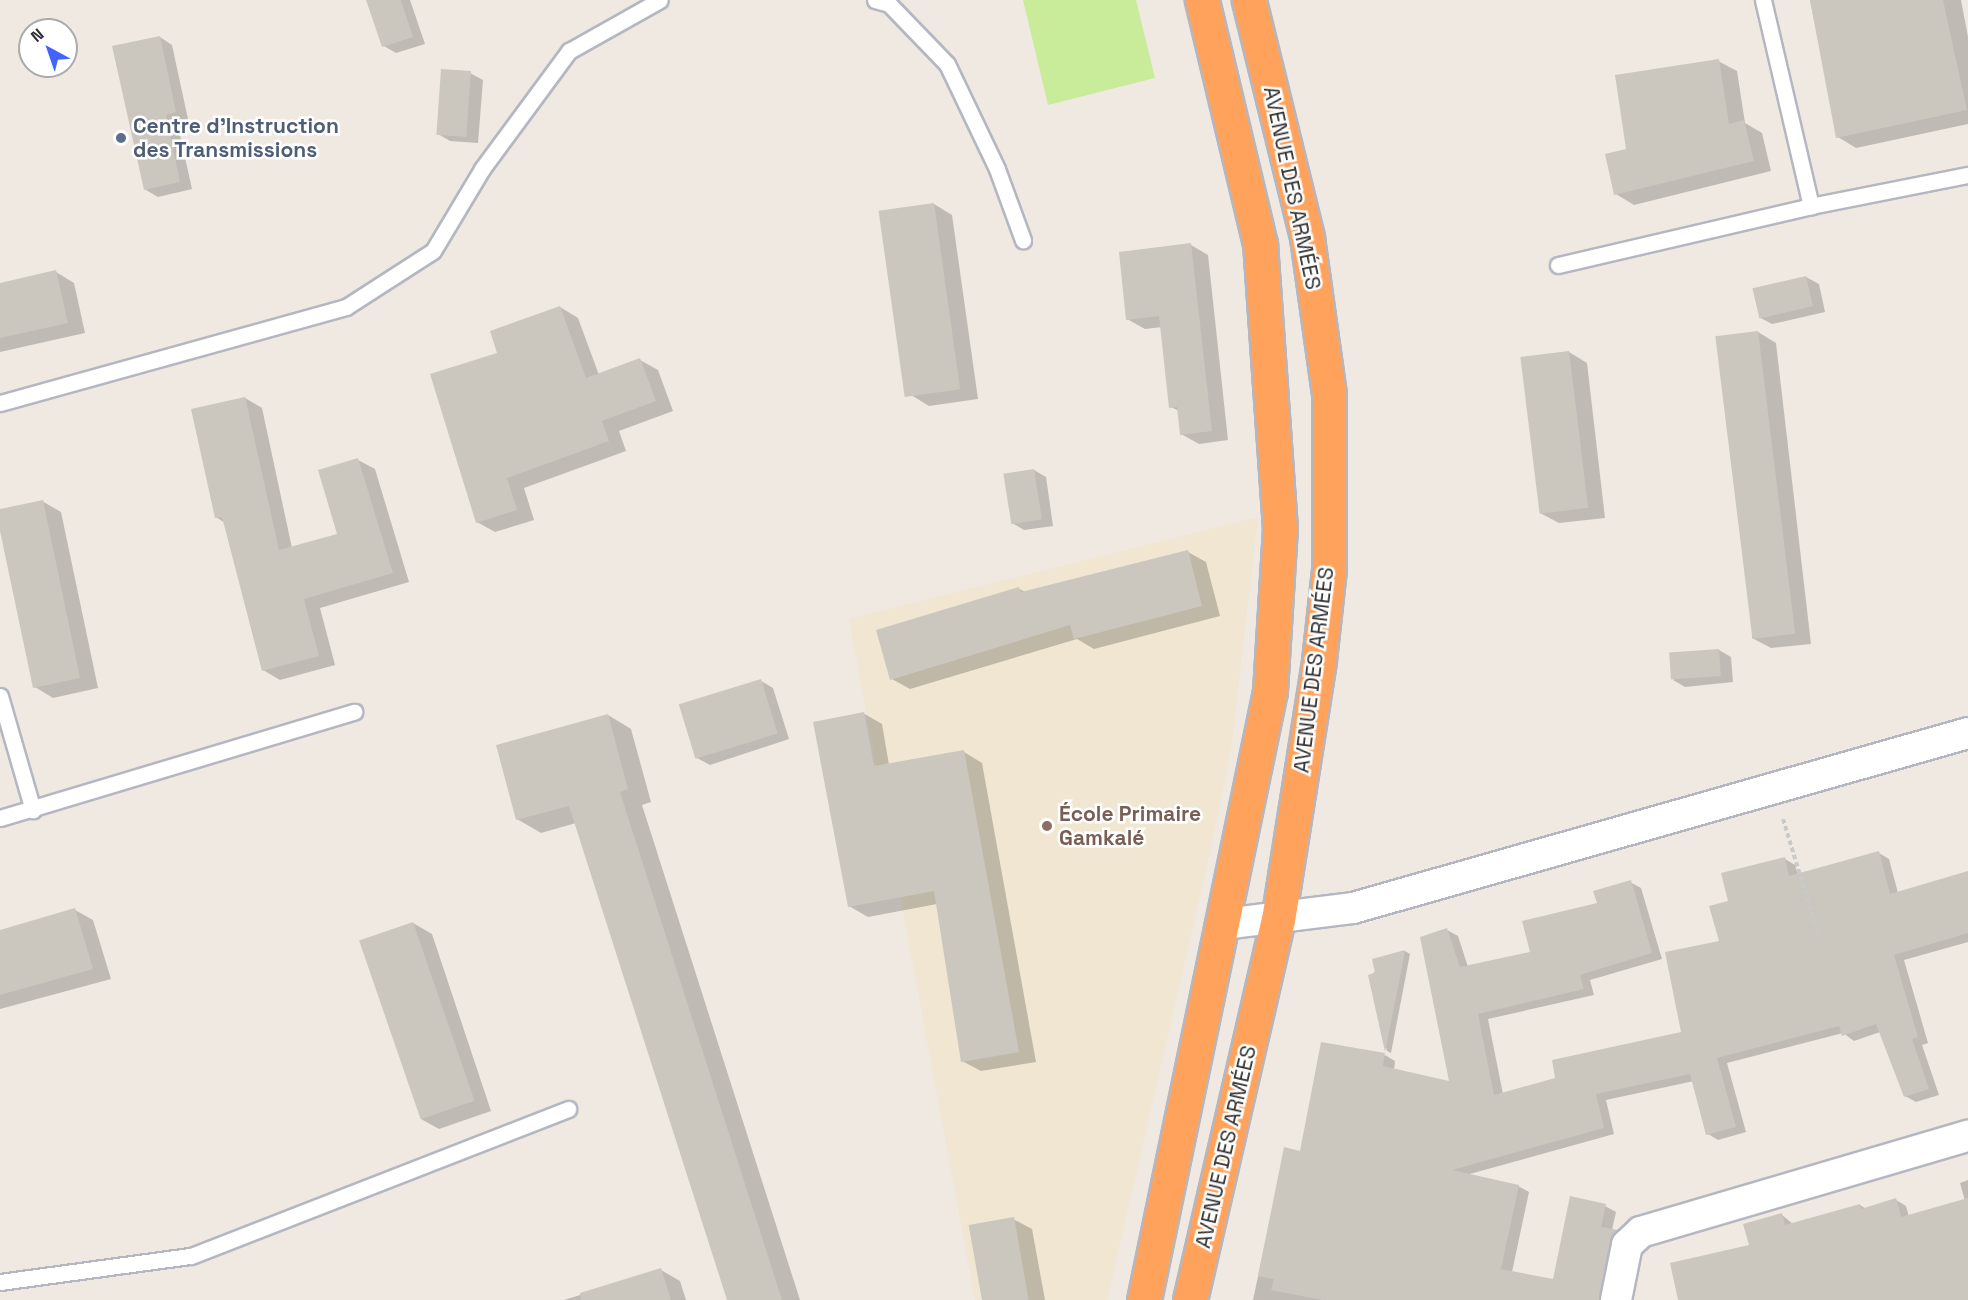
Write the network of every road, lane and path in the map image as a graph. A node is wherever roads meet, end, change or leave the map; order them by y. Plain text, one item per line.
1 (660, 0) edge
2 (875, 0) edge
3 (1203, 0) edge
4 (1249, 0) edge
5 (1763, 0) edge
6 (1968, 175) edge
7 (1811, 206) junction
8 (1023, 240) dead end
9 (1558, 265) dead end
10 (0, 403) edge
11 (0, 696) edge
12 (354, 712) dead end
13 (1968, 733) edge
14 (1773, 790) junction
15 (33, 810) junction
16 (0, 818) edge
17 (1278, 920) junction
18 (1224, 924) junction
19 (1818, 934) dead end
20 (568, 1109) dead end
21 (1968, 1136) edge
22 (0, 1282) edge
23 (1144, 1300) edge
24 (1190, 1300) edge
25 (1616, 1300) edge

1 - 10 lane
2 - 8 lane
3 - 18 highway, AVENUE DES ARMÉES
4 - 17 highway, AVENUE DES ARMÉES
5 - 7 lane
6 - 7 lane
7 - 9 lane
11 - 15 lane
12 - 15 lane
13 - 14 street
14 - 17 street
14 - 19 path
15 - 16 lane
17 - 18 street
17 - 24 highway, AVENUE DES ARMÉES
18 - 23 highway, AVENUE DES ARMÉES
20 - 22 lane
21 - 25 street

